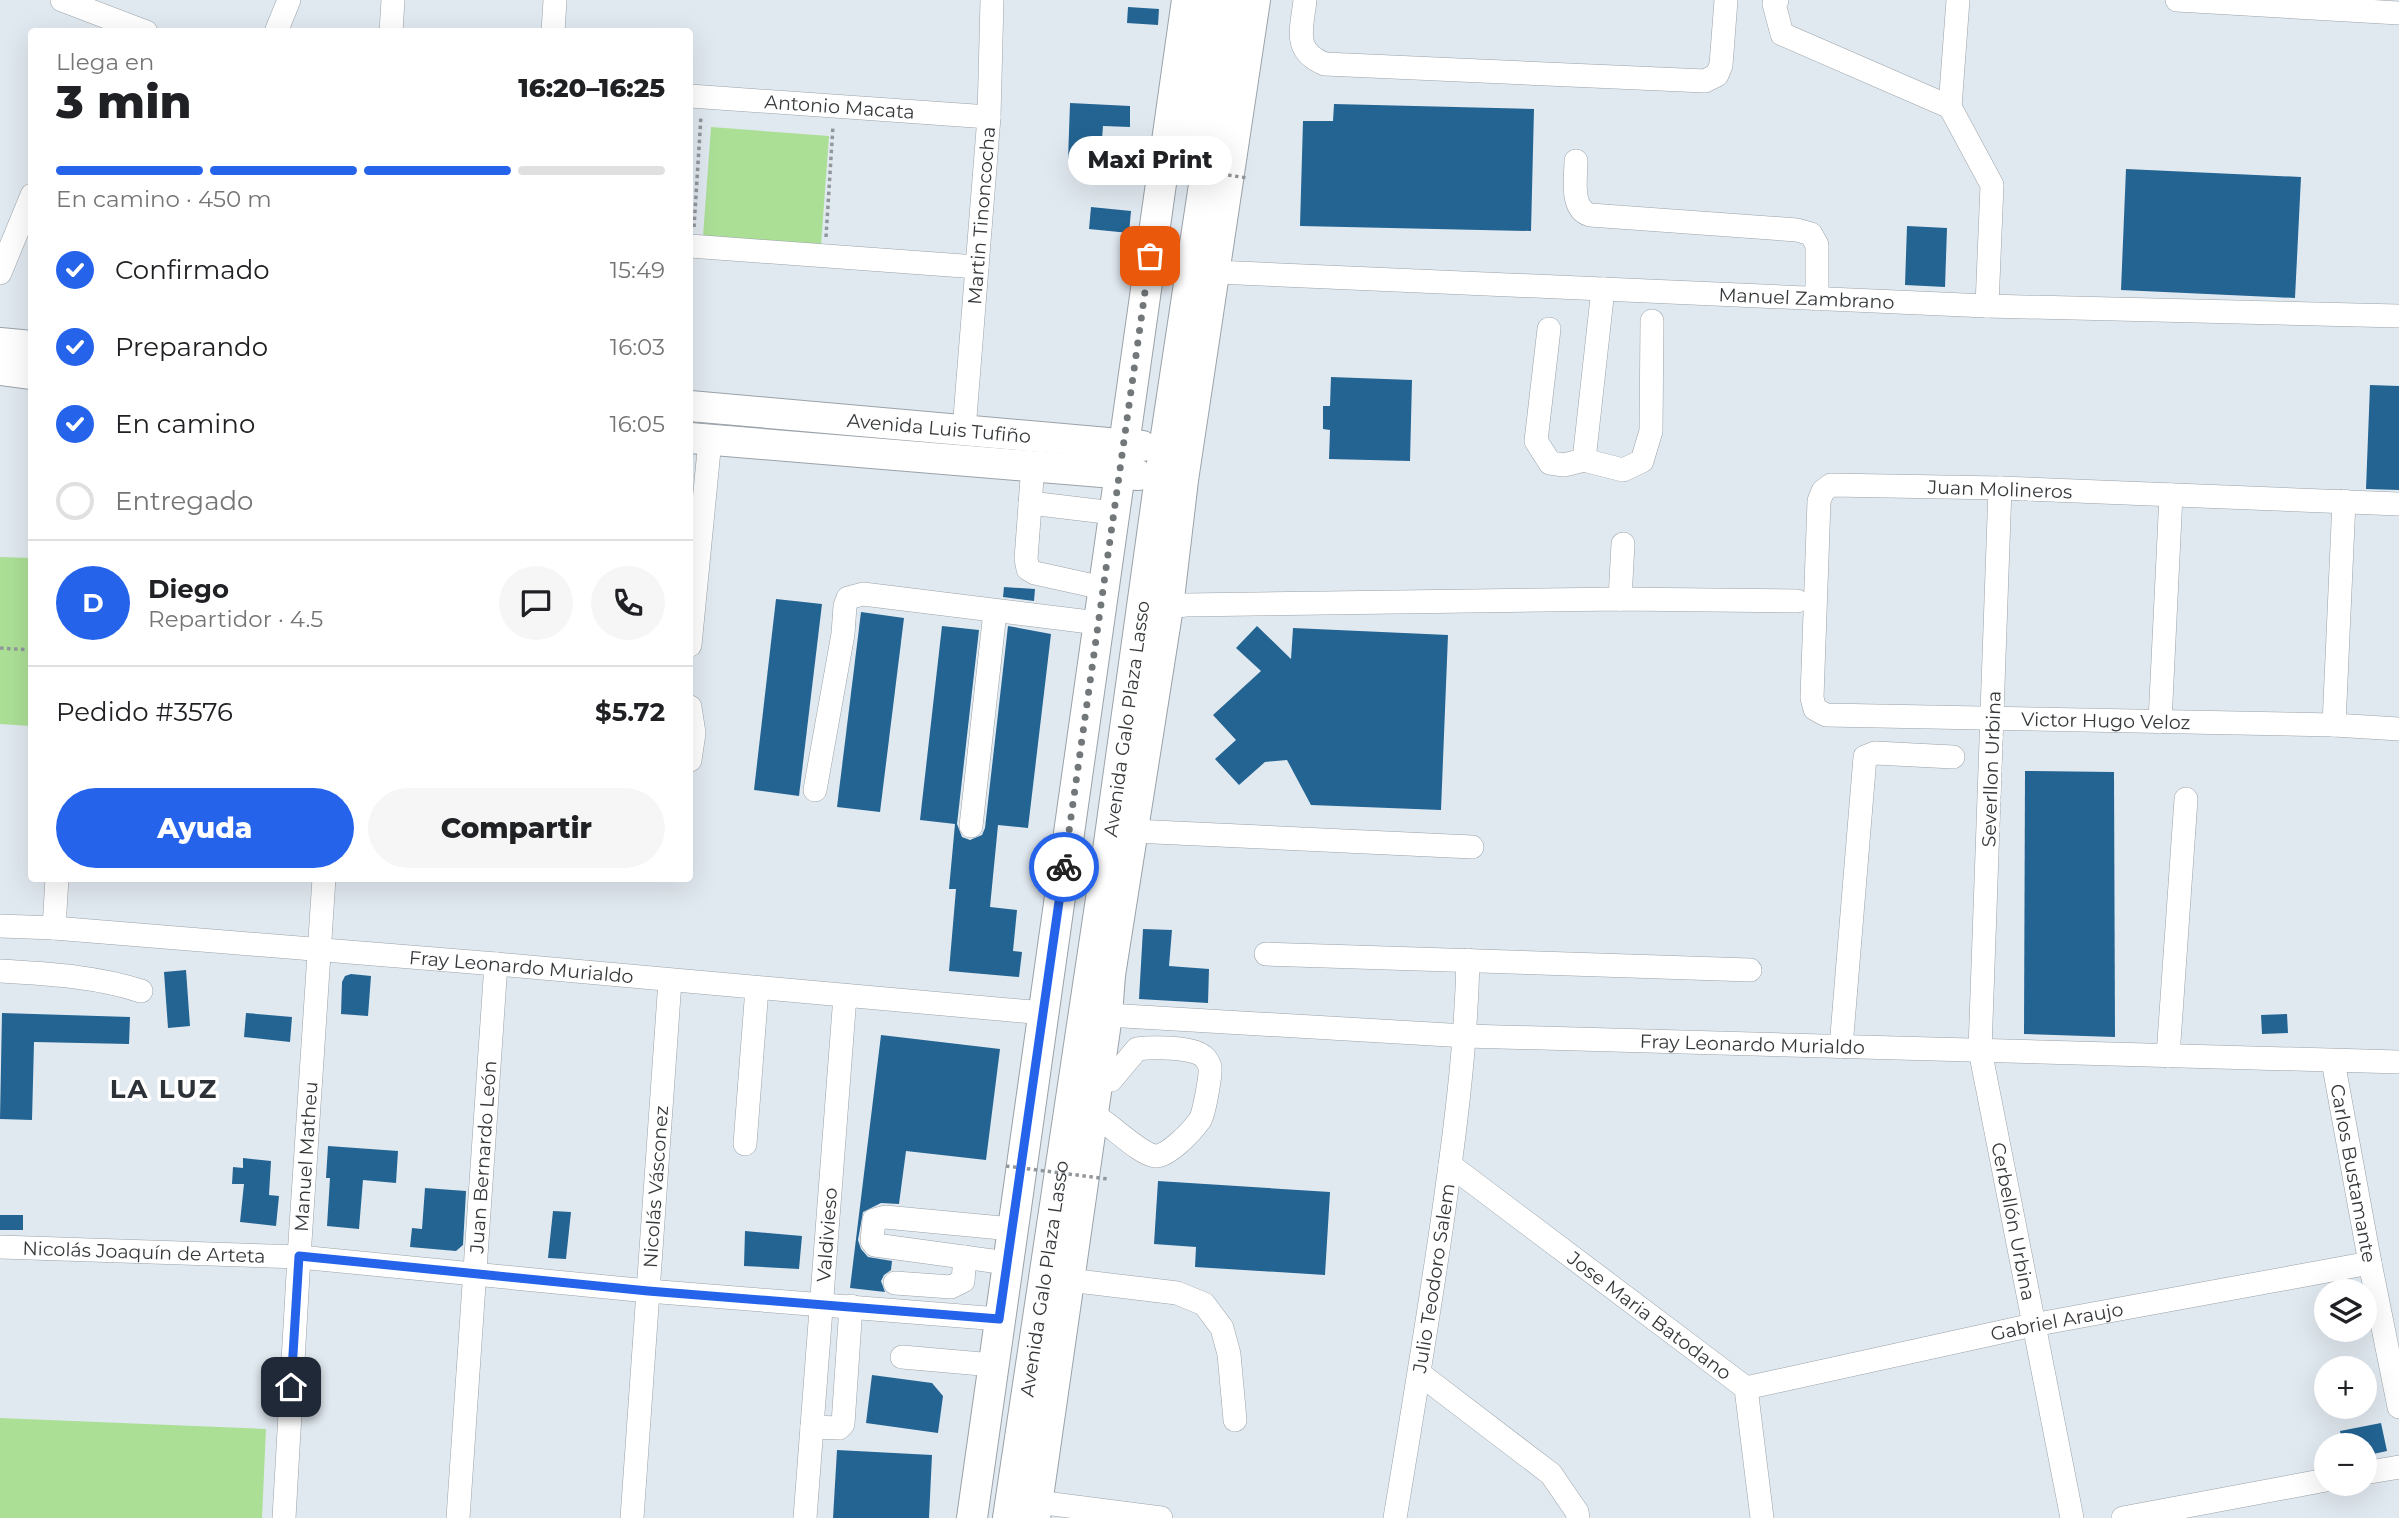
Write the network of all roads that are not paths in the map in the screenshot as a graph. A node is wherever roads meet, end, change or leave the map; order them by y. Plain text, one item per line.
1 (62, 0) edge
2 (289, 0) edge
3 (393, 0) edge
4 (555, 0) edge
5 (992, 0) edge
6 (1187, 0) edge
7 (1211, 0) edge
8 (1232, 0) edge
9 (1255, 0) edge
10 (1305, 0) edge
11 (1726, 0) edge
12 (1777, 0) edge
13 (1958, 0) edge
14 (2183, 1) edge
15 (2399, 13) edge
16 (103, 16) edge
17 (135, 28) edge
18 (278, 28) edge
19 (391, 28) edge
20 (553, 28) edge
21 (696, 96) edge
22 (1950, 107) junction
23 (989, 117) junction
24 (1576, 161) dead end
25 (28, 205) edge
26 (693, 246) edge
27 (977, 267) junction
28 (1215, 272) junction
29 (0, 273) edge
30 (1603, 289) junction
31 (1817, 299) junction
32 (1987, 306) junction
33 (2399, 316) edge
34 (1652, 321) dead end
35 (1549, 329) dead end
36 (0, 343) edge
37 (28, 346) edge
38 (0, 370) edge
39 (28, 374) edge
40 (693, 406) edge
41 (964, 430) junction
42 (700, 439) edge
43 (1584, 460) junction
44 (1153, 462) junction
45 (1033, 465) junction
46 (2000, 488) junction
47 (2171, 495) junction
48 (2344, 501) junction
49 (1030, 503) junction
50 (2399, 504) edge
51 (1114, 513) junction
52 (1623, 544) dead end
53 (693, 583) edge
54 (1103, 588) junction
55 (1620, 599) junction
56 (1797, 601) dead end
57 (1168, 607) junction
58 (995, 612) junction
59 (1098, 623) junction
60 (1815, 709) joint
61 (1994, 718) junction
62 (2160, 722) junction
63 (2334, 725) junction
64 (2399, 729) edge
65 (1953, 757) dead end
66 (815, 790) dead end
67 (2186, 799) dead end
68 (971, 826) dead end
69 (1133, 831) junction
70 (1472, 847) dead end
71 (57, 882) edge
72 (324, 882) edge
73 (0, 926) edge
74 (54, 928) junction
75 (318, 950) junction
76 (1266, 954) dead end
77 (1468, 960) junction
78 (496, 964) junction
79 (1750, 970) dead end
80 (0, 971) edge
81 (670, 981) junction
82 (757, 988) junction
83 (141, 990) dead end
84 (845, 996) junction
85 (1044, 1013) junction
86 (1107, 1015) junction
87 (1466, 1036) junction
88 (1841, 1047) junction
89 (1980, 1049) junction
90 (2168, 1056) junction
91 (2333, 1061) junction
92 (2399, 1062) edge
93 (1097, 1081) junction
94 (1092, 1114) junction
95 (746, 1144) dead end
96 (1450, 1165) junction
97 (1012, 1229) junction
98 (0, 1247) edge
99 (299, 1256) junction
100 (965, 1256) junction
101 (1007, 1263) junction
102 (2370, 1263) junction
103 (475, 1274) junction
104 (1069, 1280) junction
105 (895, 1283) dead end
106 (648, 1291) junction
107 (821, 1303) junction
108 (851, 1306) junction
109 (999, 1319) junction
110 (2033, 1325) junction
111 (902, 1357) dead end
112 (993, 1365) junction
113 (1419, 1374) junction
114 (1746, 1388) junction
115 (2399, 1407) edge
116 (1235, 1420) dead end
117 (812, 1427) junction
118 (2399, 1467) edge
119 (2377, 1471) edge
120 (2314, 1482) edge
121 (1036, 1510) edge
122 (1081, 1514) edge
123 (284, 1518) edge
124 (458, 1518) edge
125 (632, 1518) edge
126 (805, 1518) edge
127 (972, 1518) edge
128 (990, 1518) edge
129 (1008, 1518) edge
130 (1161, 1518) edge
131 (1395, 1518) edge
132 (1578, 1518) edge
133 (1762, 1518) edge
134 (2072, 1518) edge
135 (2123, 1518) edge

1 - 16 street
2 - 18 street
3 - 19 street
4 - 20 street
5 - 23 street, Martin Tinoncocha
6 - 44 main road, Avenida Galo Plaza Lasso
7 - 44 main road, Avenida Galo Plaza Lasso
8 - 44 main road, Avenida Galo Plaza Lasso
9 - 28 main road, Avenida Galo Plaza Lasso
10 - 11 street
12 - 22 street
13 - 22 street
14 - 15 street
16 - 17 street
21 - 23 street, Antonio Macata
22 - 32 street
23 - 27 street, Martin Tinoncocha
24 - 31 street
25 - 29 street
26 - 27 street
27 - 41 street, Martin Tinoncocha
28 - 30 street, Manuel Zambrano
28 - 44 main road, Avenida Galo Plaza Lasso
30 - 31 street, Manuel Zambrano
30 - 43 street
31 - 32 street, Manuel Zambrano
32 - 33 street, Manuel Zambrano
34 - 43 street
35 - 43 street
36 - 37 main road
38 - 39 main road
40 - 41 main road, Avenida Luis Tufiño
41 - 44 main road, Avenida Luis Tufiño
42 - 45 main road, Avenida Luis Tufiño
42 - 53 street
44 - 45 main road, Avenida Luis Tufiño
44 - 51 main road, Avenida Galo Plaza Lasso
44 - 57 main road, Avenida Galo Plaza Lasso
44 - 128 main road, Avenida Galo Plaza Lasso
44 - 129 main road, Avenida Galo Plaza Lasso
45 - 49 street
46 - 47 street, Juan Molineros
46 - 60 street, Juan Molineros
46 - 61 street, Severllon Urbina
47 - 48 street, Juan Molineros
47 - 62 street
48 - 50 street, Juan Molineros
48 - 63 street
49 - 51 street
49 - 54 street
51 - 54 main road, Avenida Galo Plaza Lasso
52 - 55 street
54 - 59 main road, Avenida Galo Plaza Lasso
55 - 56 street
55 - 57 street
57 - 69 main road, Avenida Galo Plaza Lasso
58 - 59 street
58 - 66 street
58 - 68 street
59 - 85 main road, Avenida Galo Plaza Lasso
60 - 61 street, Victor Hugo Veloz
61 - 62 street, Victor Hugo Veloz
61 - 89 street, Severllon Urbina
62 - 63 street, Victor Hugo Veloz
63 - 64 street, Victor Hugo Veloz
65 - 88 street
67 - 90 street
69 - 70 street
69 - 86 main road, Avenida Galo Plaza Lasso
71 - 74 street
72 - 75 street, Manuel Matheu
73 - 74 street, Fray Leonardo Murialdo
74 - 75 street, Fray Leonardo Murialdo
75 - 78 street, Fray Leonardo Murialdo
75 - 99 street, Manuel Matheu
76 - 77 street
77 - 79 street
77 - 87 street, Julio Teodoro Salem
78 - 81 street, Fray Leonardo Murialdo
78 - 103 street, Juan Bernardo León
80 - 83 street
81 - 82 street, Fray Leonardo Murialdo
81 - 106 street, Nicolás Vásconez
82 - 84 street, Fray Leonardo Murialdo
82 - 95 street
84 - 85 street, Fray Leonardo Murialdo
84 - 107 street, Valdivieso
85 - 97 main road, Avenida Galo Plaza Lasso
86 - 87 street, Fray Leonardo Murialdo
86 - 93 main road, Avenida Galo Plaza Lasso
87 - 88 street, Fray Leonardo Murialdo
87 - 96 street, Julio Teodoro Salem
88 - 89 street, Fray Leonardo Murialdo
89 - 90 street, Fray Leonardo Murialdo
89 - 110 street, Cerbellón Urbina
90 - 91 street, Fray Leonardo Murialdo
91 - 92 street, Fray Leonardo Murialdo
91 - 102 street, Carlos Bustamante
93 - 94 main road, Avenida Galo Plaza Lasso
93 - 94 street
94 - 104 main road, Avenida Galo Plaza Lasso
96 - 113 street, Julio Teodoro Salem
96 - 114 street, Jose Maria Batodano
97 - 100 street
97 - 101 main road, Avenida Galo Plaza Lasso
98 - 99 street, Nicolás Joaquín de Arteta
99 - 103 street, Nicolás Joaquín de Arteta
99 - 123 street, Manuel Matheu
100 - 101 street
100 - 105 street
101 - 109 main road, Avenida Galo Plaza Lasso
102 - 110 street, Gabriel Araujo
102 - 115 street, Carlos Bustamante
103 - 106 street, Nicolás Joaquín de Arteta
103 - 124 street, Juan Bernardo León
104 - 116 street
104 - 121 main road, Avenida Galo Plaza Lasso
106 - 107 street, Nicolás Joaquín de Arteta
106 - 125 street, Nicolás Vásconez
107 - 108 street, Nicolás Joaquín de Arteta
107 - 117 street, Valdivieso
108 - 109 street, Nicolás Joaquín de Arteta
108 - 117 street
109 - 112 main road, Avenida Galo Plaza Lasso
110 - 114 street, Gabriel Araujo
110 - 134 street, Cerbellón Urbina
111 - 112 street
112 - 127 main road, Avenida Galo Plaza Lasso
113 - 131 street, Julio Teodoro Salem
113 - 132 street
114 - 133 street, Jose Maria Batodano
117 - 126 street, Valdivieso
118 - 119 street
120 - 135 street
121 - 122 street
122 - 130 street

